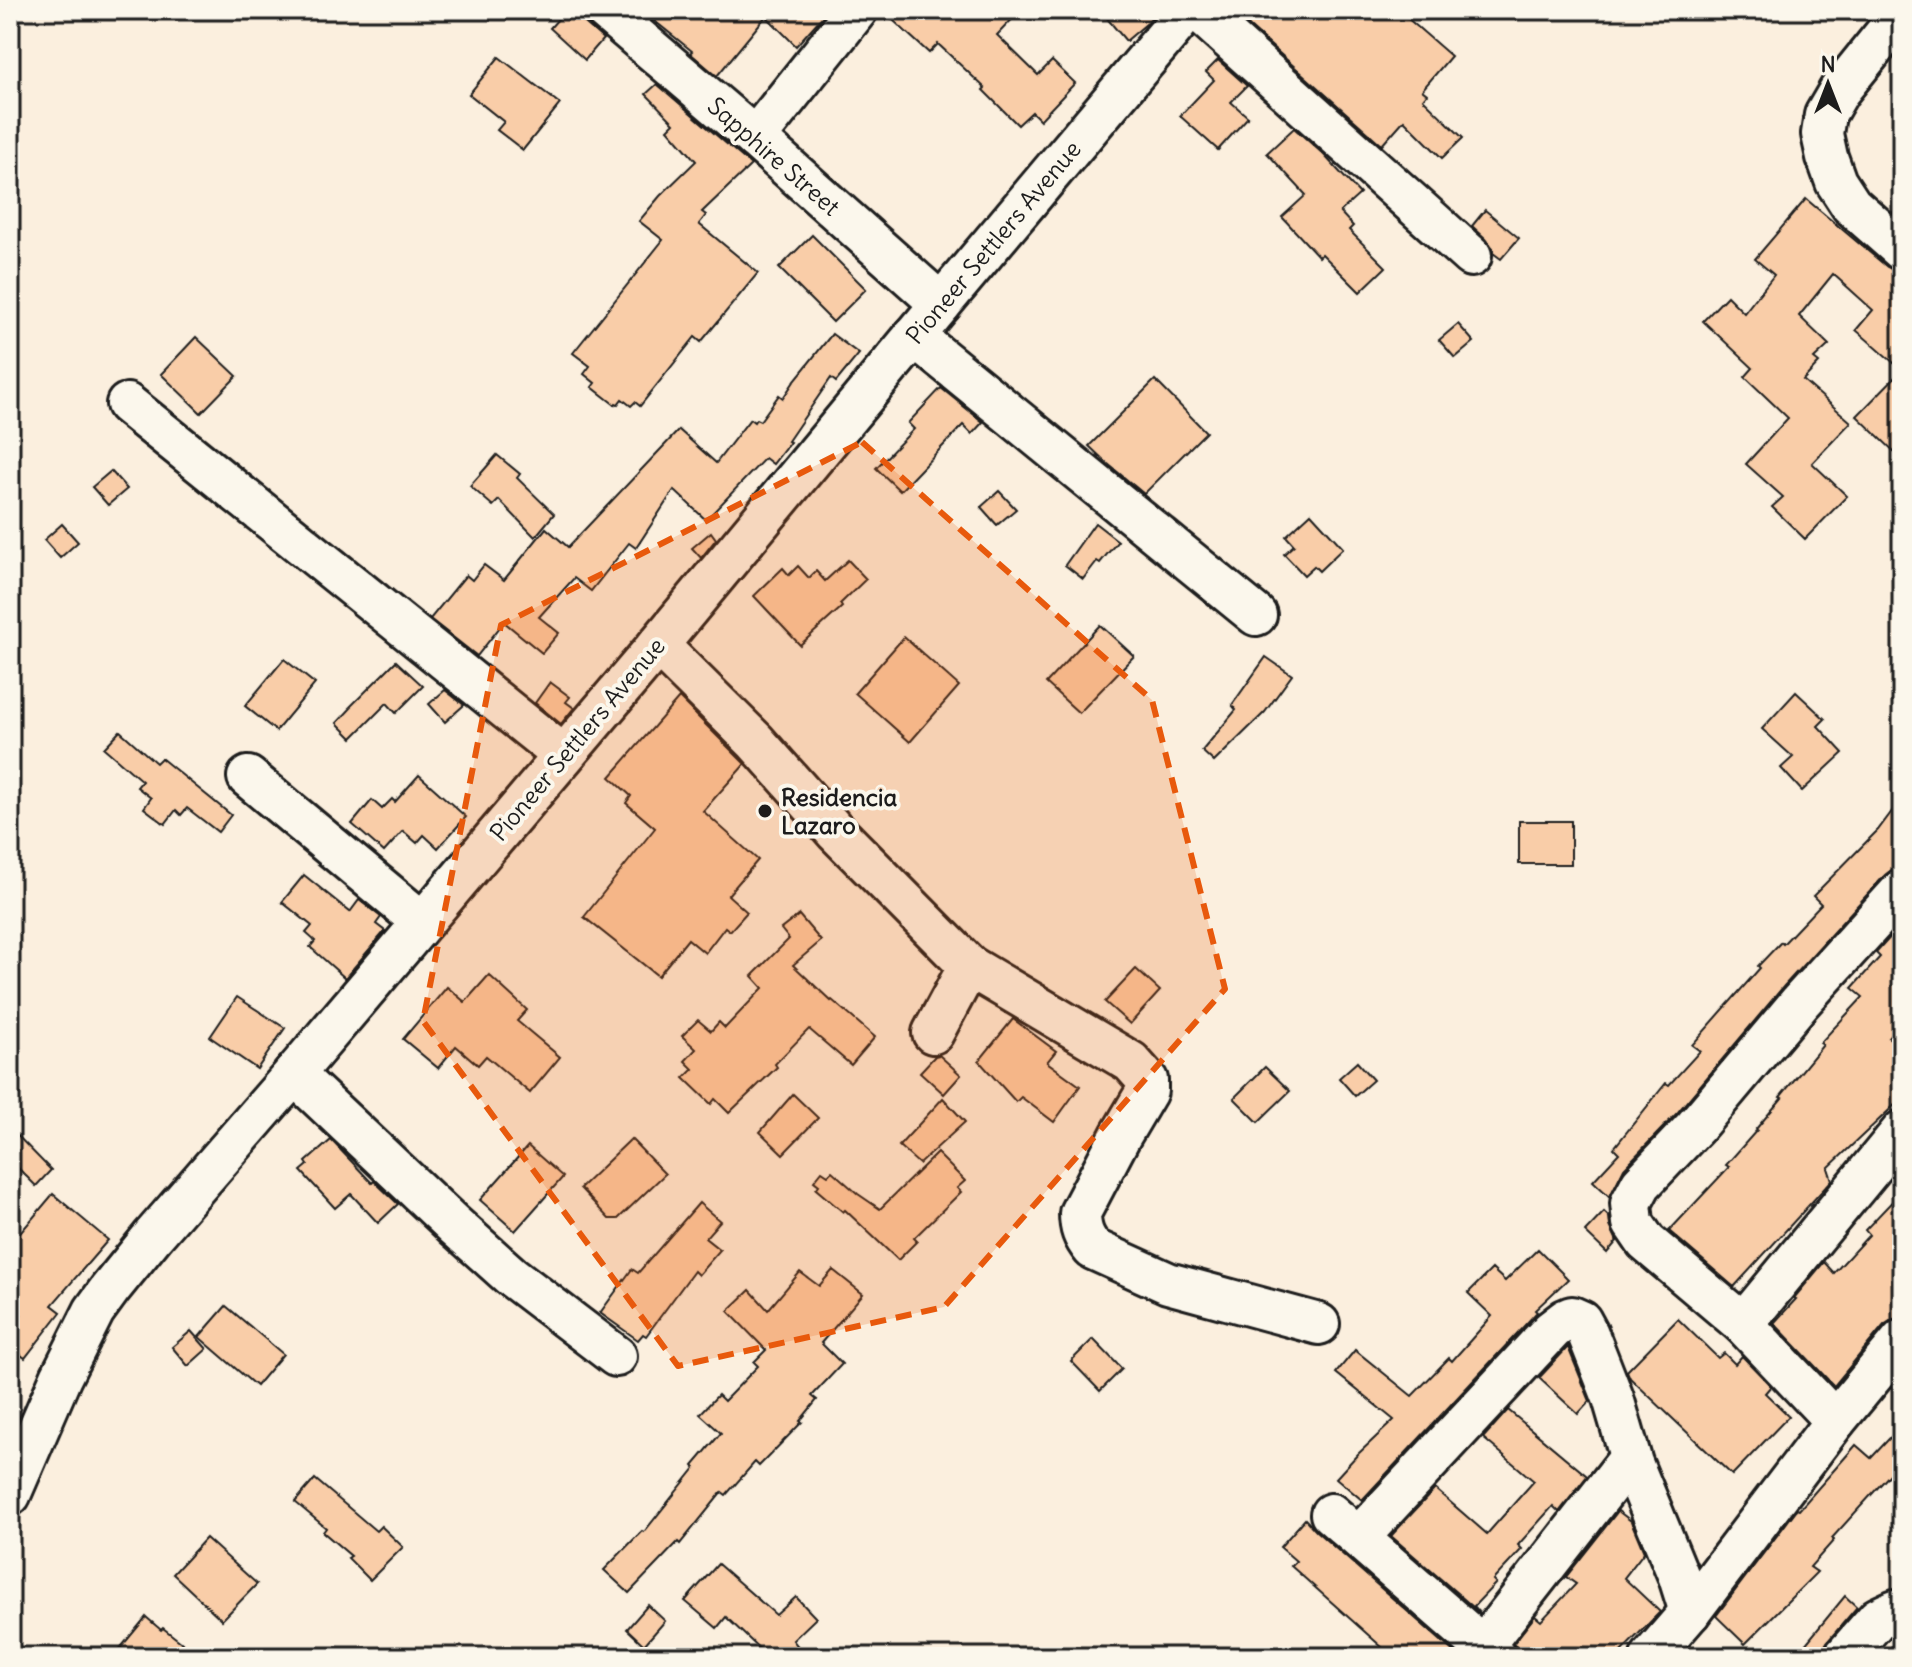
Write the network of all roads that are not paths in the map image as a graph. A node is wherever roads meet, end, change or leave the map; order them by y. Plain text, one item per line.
1 (605, 10) edge
2 (857, 10) edge
3 (1188, 10) edge
4 (1197, 10) edge
5 (1895, 10) edge
6 (755, 138) junction
7 (1902, 250) edge
8 (1471, 256) dead end
9 (941, 304) junction
10 (914, 336) junction
11 (127, 404) dead end
12 (1256, 615) dead end
13 (658, 645) junction
14 (563, 755) junction
15 (248, 777) dead end
16 (1902, 890) edge
17 (422, 922) junction
18 (969, 966) junction
19 (933, 1033) dead end
20 (294, 1074) junction
21 (1902, 1131) edge
22 (1319, 1324) dead end
23 (1743, 1324) junction
24 (1902, 1340) edge
25 (616, 1356) dead end
26 (1835, 1421) junction
27 (1630, 1458) junction
28 (10, 1495) edge
29 (1690, 1612) junction
30 (1902, 1613) edge
31 (1489, 1651) edge
32 (1651, 1657) edge
33 (1844, 1657) edge

1 - 6 street, Sapphire Street
2 - 6 street
3 - 9 street, Pioneer Settlers Avenue
4 - 8 street
5 - 7 street
6 - 9 street, Sapphire Street
9 - 10 street, Pioneer Settlers Avenue
10 - 12 street
10 - 13 street, Pioneer Settlers Avenue
11 - 14 street
13 - 14 street, Pioneer Settlers Avenue
13 - 18 street
14 - 17 street, Pioneer Settlers Avenue
15 - 17 street
16 - 23 street
17 - 20 street, Pioneer Settlers Avenue
18 - 19 street
18 - 22 street
20 - 25 street
20 - 28 street, Pioneer Settlers Avenue
21 - 23 street
23 - 26 street
24 - 26 street
26 - 29 street
27 - 29 street
27 - 31 street
27 - 31 street
29 - 32 street
30 - 33 street

